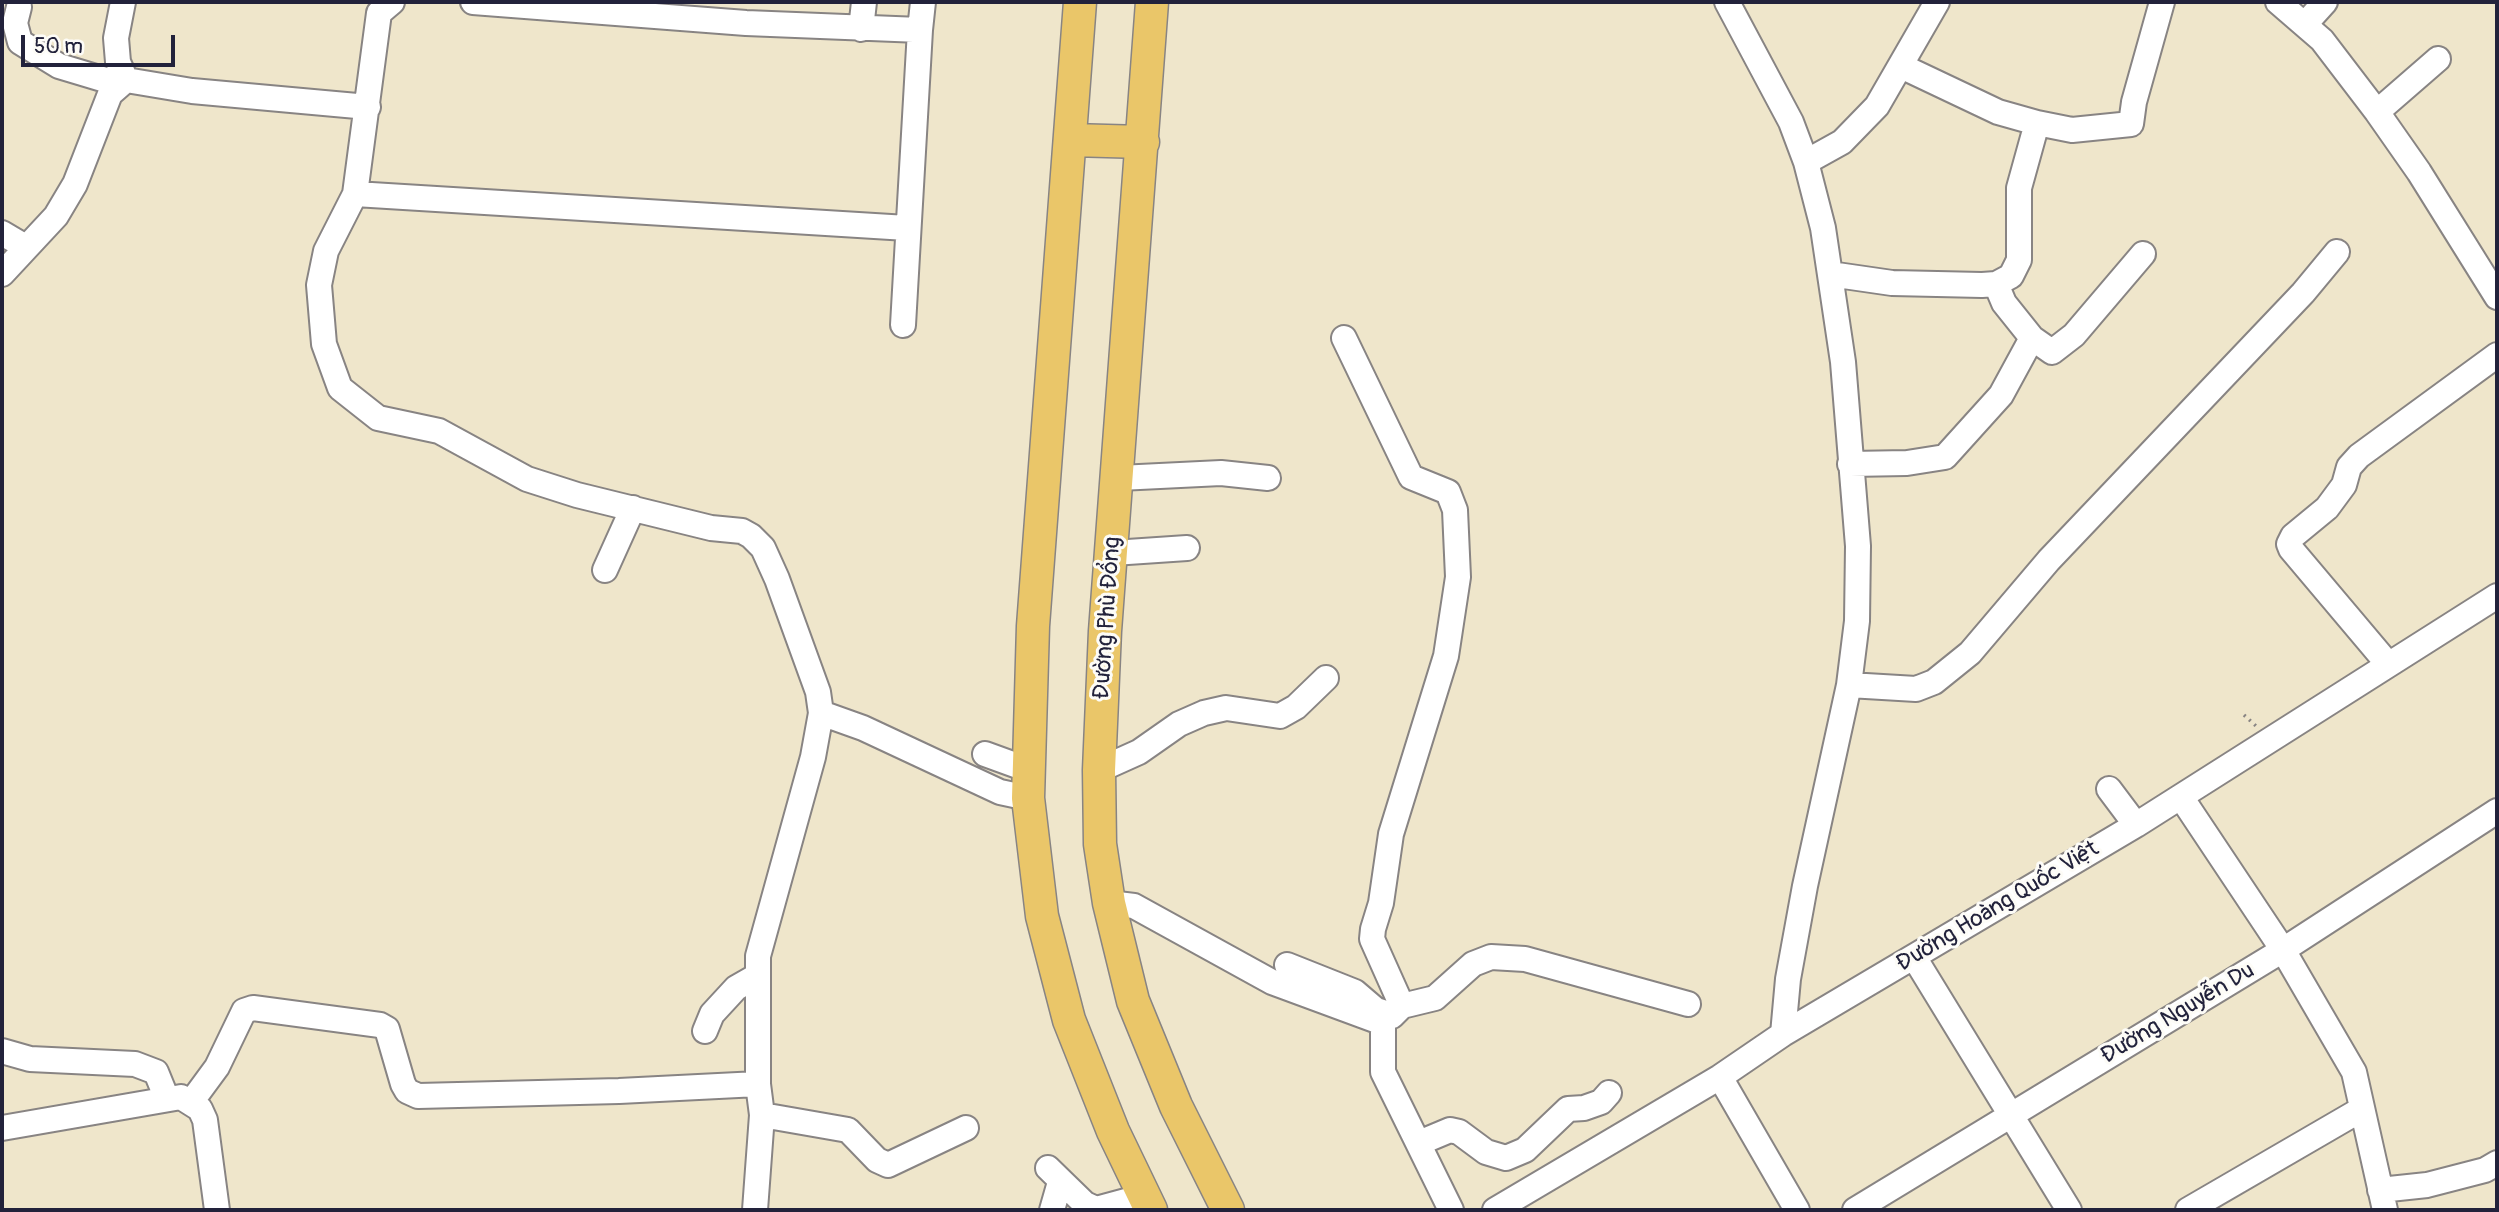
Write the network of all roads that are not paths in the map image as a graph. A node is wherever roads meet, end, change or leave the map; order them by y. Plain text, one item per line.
1 (123, 2) edge
2 (392, 2) edge
3 (473, 2) edge
4 (863, 2) edge
5 (923, 2) edge
6 (1080, 2) edge
7 (1152, 2) edge
8 (1727, 2) edge
9 (1937, 2) edge
10 (2162, 2) edge
11 (2325, 2) edge
12 (19, 7) dead end
13 (2291, 9) edge
14 (861, 29) junction
15 (920, 30) junction
16 (2438, 60) dead end
17 (1901, 66) junction
18 (123, 82) junction
19 (368, 107) junction
20 (2377, 112) junction
21 (2037, 123) junction
22 (1072, 140) junction
23 (1143, 142) junction
24 (1806, 162) junction
25 (355, 194) junction
26 (907, 228) junction
27 (2, 233) edge
28 (24, 246) junction
29 (2337, 251) dead end
30 (2143, 254) dead end
31 (2, 274) edge
32 (1830, 274) junction
33 (1996, 285) junction
34 (2497, 297) edge
35 (903, 325) dead end
36 (1344, 338) dead end
37 (2032, 338) junction
38 (2497, 355) edge
39 (1850, 464) junction
40 (1119, 478) junction
41 (1268, 478) dead end
42 (633, 508) junction
43 (1187, 548) dead end
44 (1113, 553) junction
45 (605, 570) dead end
46 (2497, 598) edge
47 (2388, 664) junction
48 (1326, 678) dead end
49 (1849, 685) junction
50 (821, 713) junction
51 (985, 754) dead end
52 (1099, 770) junction
53 (1029, 784) junction
54 (2109, 789) dead end
55 (2181, 797) junction
56 (2497, 811) edge
57 (2136, 825) junction
58 (1109, 903) junction
59 (2283, 950) junction
60 (1914, 957) junction
61 (1287, 965) dead end
62 (757, 976) junction
63 (1688, 1004) dead end
64 (1393, 1014) junction
65 (705, 1031) dead end
66 (1783, 1034) junction
67 (2, 1051) edge
68 (1720, 1077) junction
69 (758, 1084) junction
70 (1609, 1093) dead end
71 (167, 1099) junction
72 (192, 1101) junction
73 (2362, 1109) junction
74 (2012, 1114) junction
75 (762, 1115) junction
76 (2, 1128) edge
77 (966, 1128) dead end
78 (1419, 1143) junction
79 (2497, 1163) edge
80 (2383, 1200) edge
81 (1148, 1203) edge
82 (217, 1210) edge
83 (755, 1210) edge
84 (1052, 1210) edge
85 (1228, 1210) edge
86 (1451, 1210) edge
87 (1495, 1210) edge
88 (1797, 1210) edge
89 (1855, 1210) edge
90 (2069, 1210) edge
91 (2188, 1210) edge

1 - 18 street
2 - 19 street
3 - 14 street
4 - 14 street
5 - 15 street
6 - 22 main road
7 - 23 main road, Đường Phù Đổng
8 - 24 street
9 - 17 street
10 - 21 street
11 - 13 street
12 - 18 street
13 - 20 street
14 - 15 street
15 - 26 street
16 - 20 street
17 - 21 street
17 - 24 street
18 - 19 street
18 - 28 street
19 - 25 street
20 - 34 street
21 - 33 street
22 - 23 main road
22 - 53 main road
23 - 40 main road, Đường Phù Đổng
24 - 32 street
25 - 26 street
25 - 42 street
26 - 35 street
27 - 28 street
28 - 31 street
29 - 49 street
30 - 37 street
32 - 33 street
32 - 39 street
33 - 37 street
36 - 64 street
37 - 39 street
38 - 47 street
39 - 49 street
40 - 41 street
40 - 44 main road, Đường Phù Đổng
42 - 45 street
42 - 50 street
43 - 44 street
44 - 52 main road, Đường Phù Đổng
46 - 47 street, Đường Hoàng Quốc Việt
47 - 55 street, Đường Hoàng Quốc Việt
48 - 52 street
49 - 66 street
50 - 53 street
50 - 62 street
51 - 53 street
52 - 58 main road, Đường Phù Đổng
53 - 81 main road
54 - 57 street
55 - 57 street, Đường Hoàng Quốc Việt
55 - 59 street
56 - 59 street, Đường Nguyễn Du
57 - 60 street, Đường Hoàng Quốc Việt
58 - 64 street
58 - 85 main road, Đường Phù Đổng
59 - 73 street
59 - 74 street, Đường Nguyễn Du
60 - 66 street, Đường Hoàng Quốc Việt
60 - 74 street
61 - 64 street
62 - 65 street
62 - 69 street
63 - 64 street
64 - 78 street
66 - 68 street, Đường Hoàng Quốc Việt
67 - 71 street
68 - 87 street, Đường Hoàng Quốc Việt
68 - 88 street
69 - 72 street
69 - 75 street
70 - 78 street
71 - 72 street
71 - 76 street
72 - 82 street
73 - 80 street
73 - 91 street
74 - 89 street, Đường Nguyễn Du
74 - 90 street
75 - 77 street
75 - 83 street
78 - 86 street
79 - 80 street
81 - 84 street

